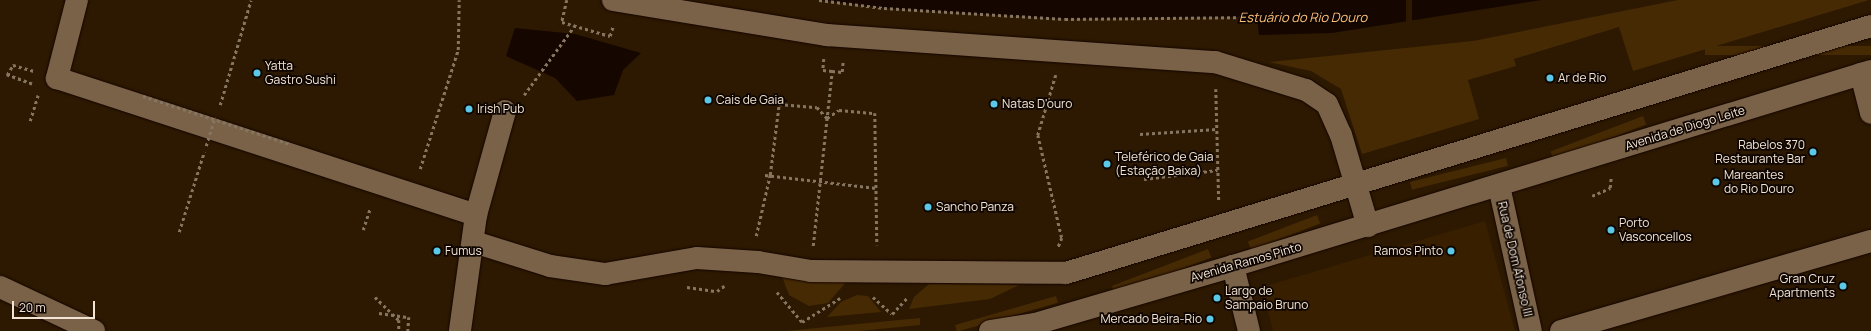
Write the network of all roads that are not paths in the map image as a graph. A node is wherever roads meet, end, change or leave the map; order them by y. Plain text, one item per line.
1 (77, 0) edge
2 (613, 0) edge
3 (1871, 26) edge
4 (1866, 73) edge
5 (505, 111) dead end
6 (1871, 112) edge
7 (1356, 183) junction
8 (1499, 186) junction
9 (476, 215) junction
10 (1368, 226) junction
11 (1871, 241) edge
12 (474, 242) junction
13 (1233, 266) junction
14 (0, 287) edge
15 (71, 326) edge
16 (92, 331) edge
17 (460, 331) edge
18 (990, 331) edge
19 (1249, 331) edge
20 (1531, 331) edge
21 (1561, 331) edge

1 - 9 street
2 - 7 street
3 - 7 street
4 - 6 street
4 - 8 street, Avenida de Diogo Leite
5 - 9 street
7 - 10 street
7 - 12 street
8 - 10 street, Avenida Ramos Pinto
8 - 20 street, Rua de Dom Afonso III
9 - 12 street
10 - 13 street, Avenida Ramos Pinto
11 - 21 street
12 - 17 street
13 - 18 street, Avenida Ramos Pinto
13 - 19 street
14 - 15 street
15 - 16 street

